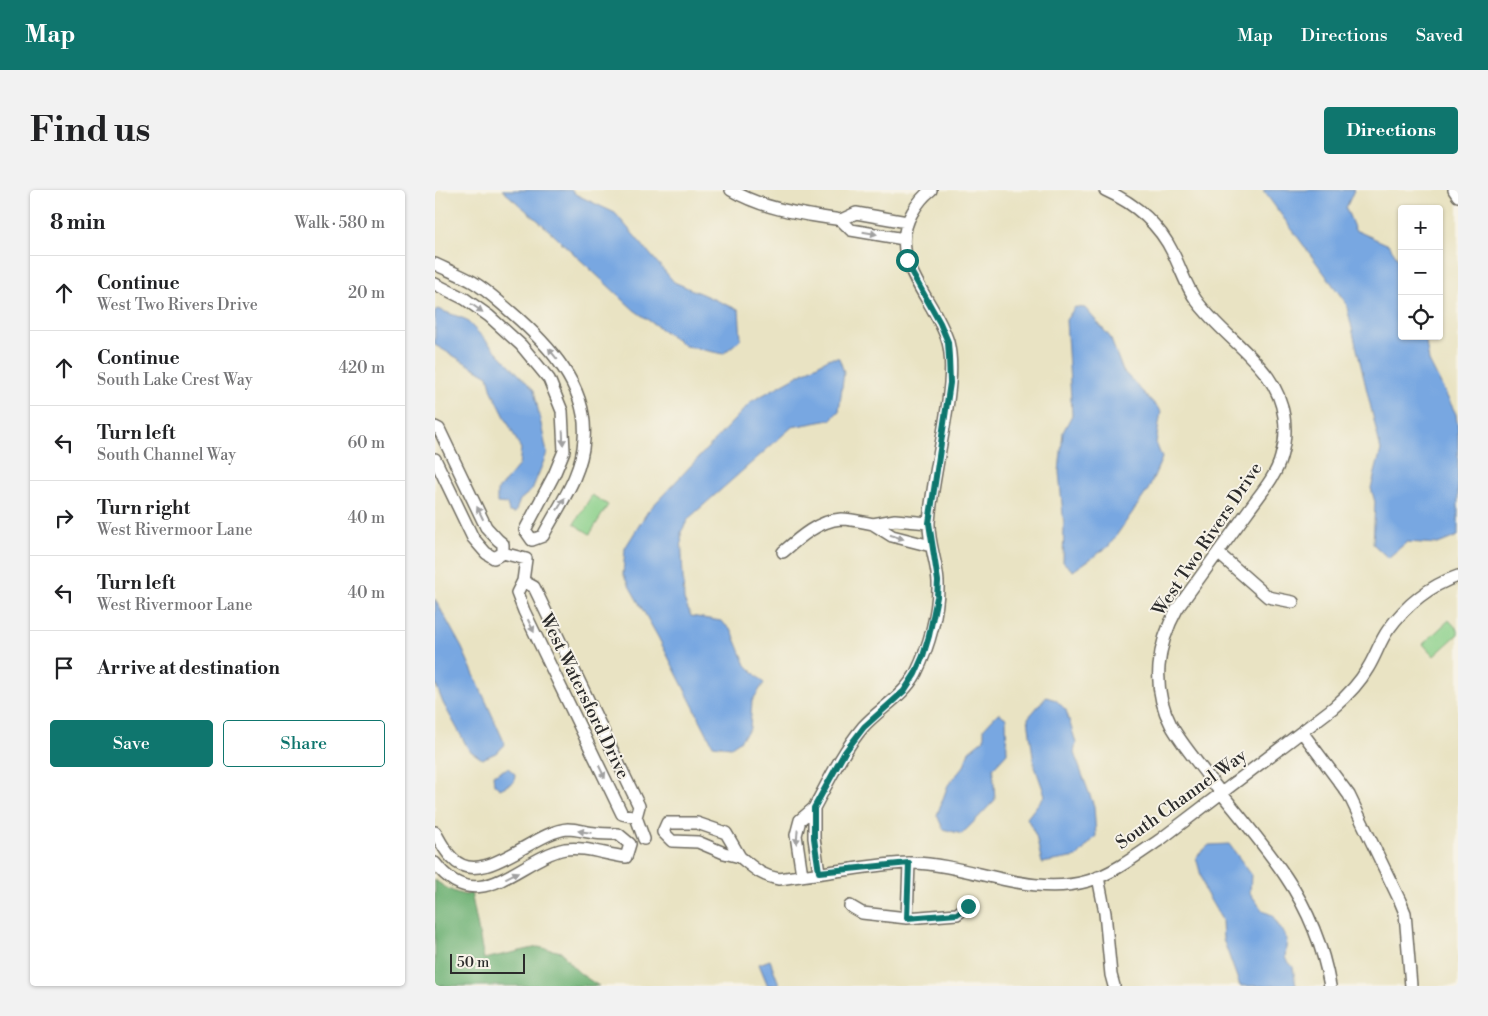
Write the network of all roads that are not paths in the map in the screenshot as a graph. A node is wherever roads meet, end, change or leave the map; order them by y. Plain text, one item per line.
1 (731, 190) edge
2 (931, 190) edge
3 (1453, 190) edge
4 (1112, 191) edge
5 (1458, 196) edge
6 (841, 220) junction
7 (907, 222) junction
8 (904, 239) junction
9 (435, 264) edge
10 (435, 284) edge
11 (435, 427) edge
12 (435, 459) edge
13 (929, 523) junction
14 (873, 524) junction
15 (532, 540) junction
16 (931, 546) junction
17 (783, 552) dead end
18 (503, 553) junction
19 (1218, 553) junction
20 (526, 559) junction
21 (1458, 576) edge
22 (523, 581) junction
23 (1293, 602) dead end
24 (1301, 732) junction
25 (1221, 794) junction
26 (814, 808) junction
27 (635, 817) junction
28 (435, 832) edge
29 (663, 832) junction
30 (644, 839) junction
31 (629, 844) junction
32 (740, 857) junction
33 (435, 863) edge
34 (909, 863) junction
35 (819, 872) junction
36 (801, 875) junction
37 (1098, 877) junction
38 (850, 906) dead end
39 (968, 906) dead end
40 (907, 918) junction
41 (1114, 986) edge
42 (1330, 986) edge
43 (1411, 986) edge

1 - 6 street
2 - 7 street
3 - 5 street
4 - 19 street, West Two Rivers Drive
6 - 7 street
6 -> 8 street
7 - 8 street
8 - 13 street
15 -> 9 street
10 -> 15 street
18 -> 11 street
12 - 18 street
13 - 14 street
13 - 16 street
14 -> 16 street
14 - 17 street
15 - 20 street, West Watersford Drive
16 - 26 street
18 - 20 street
19 - 23 street
19 - 25 street, West Two Rivers Drive
20 - 22 street, West Watersford Drive
21 - 24 street, South Channel Way
22 - 27 street, West Watersford Drive
22 -> 27 street, West Watersford Drive
24 - 25 street, South Channel Way
24 - 43 street
25 - 37 street, South Channel Way
25 - 42 street, West Two Rivers Drive
26 - 35 street
26 -> 36 street
27 - 30 street, West Watersford Drive
31 -> 28 street
29 - 30 street, South Channel Way
29 - 32 street, South Channel Way
29 - 32 street, South Channel Way
30 - 31 street, South Channel Way
33 -> 31 street, South Channel Way
32 - 36 street, South Channel Way
34 - 35 street, South Channel Way
34 - 37 street, South Channel Way
34 - 40 street
35 - 36 street, South Channel Way
37 - 41 street
38 - 40 street
39 - 40 street

